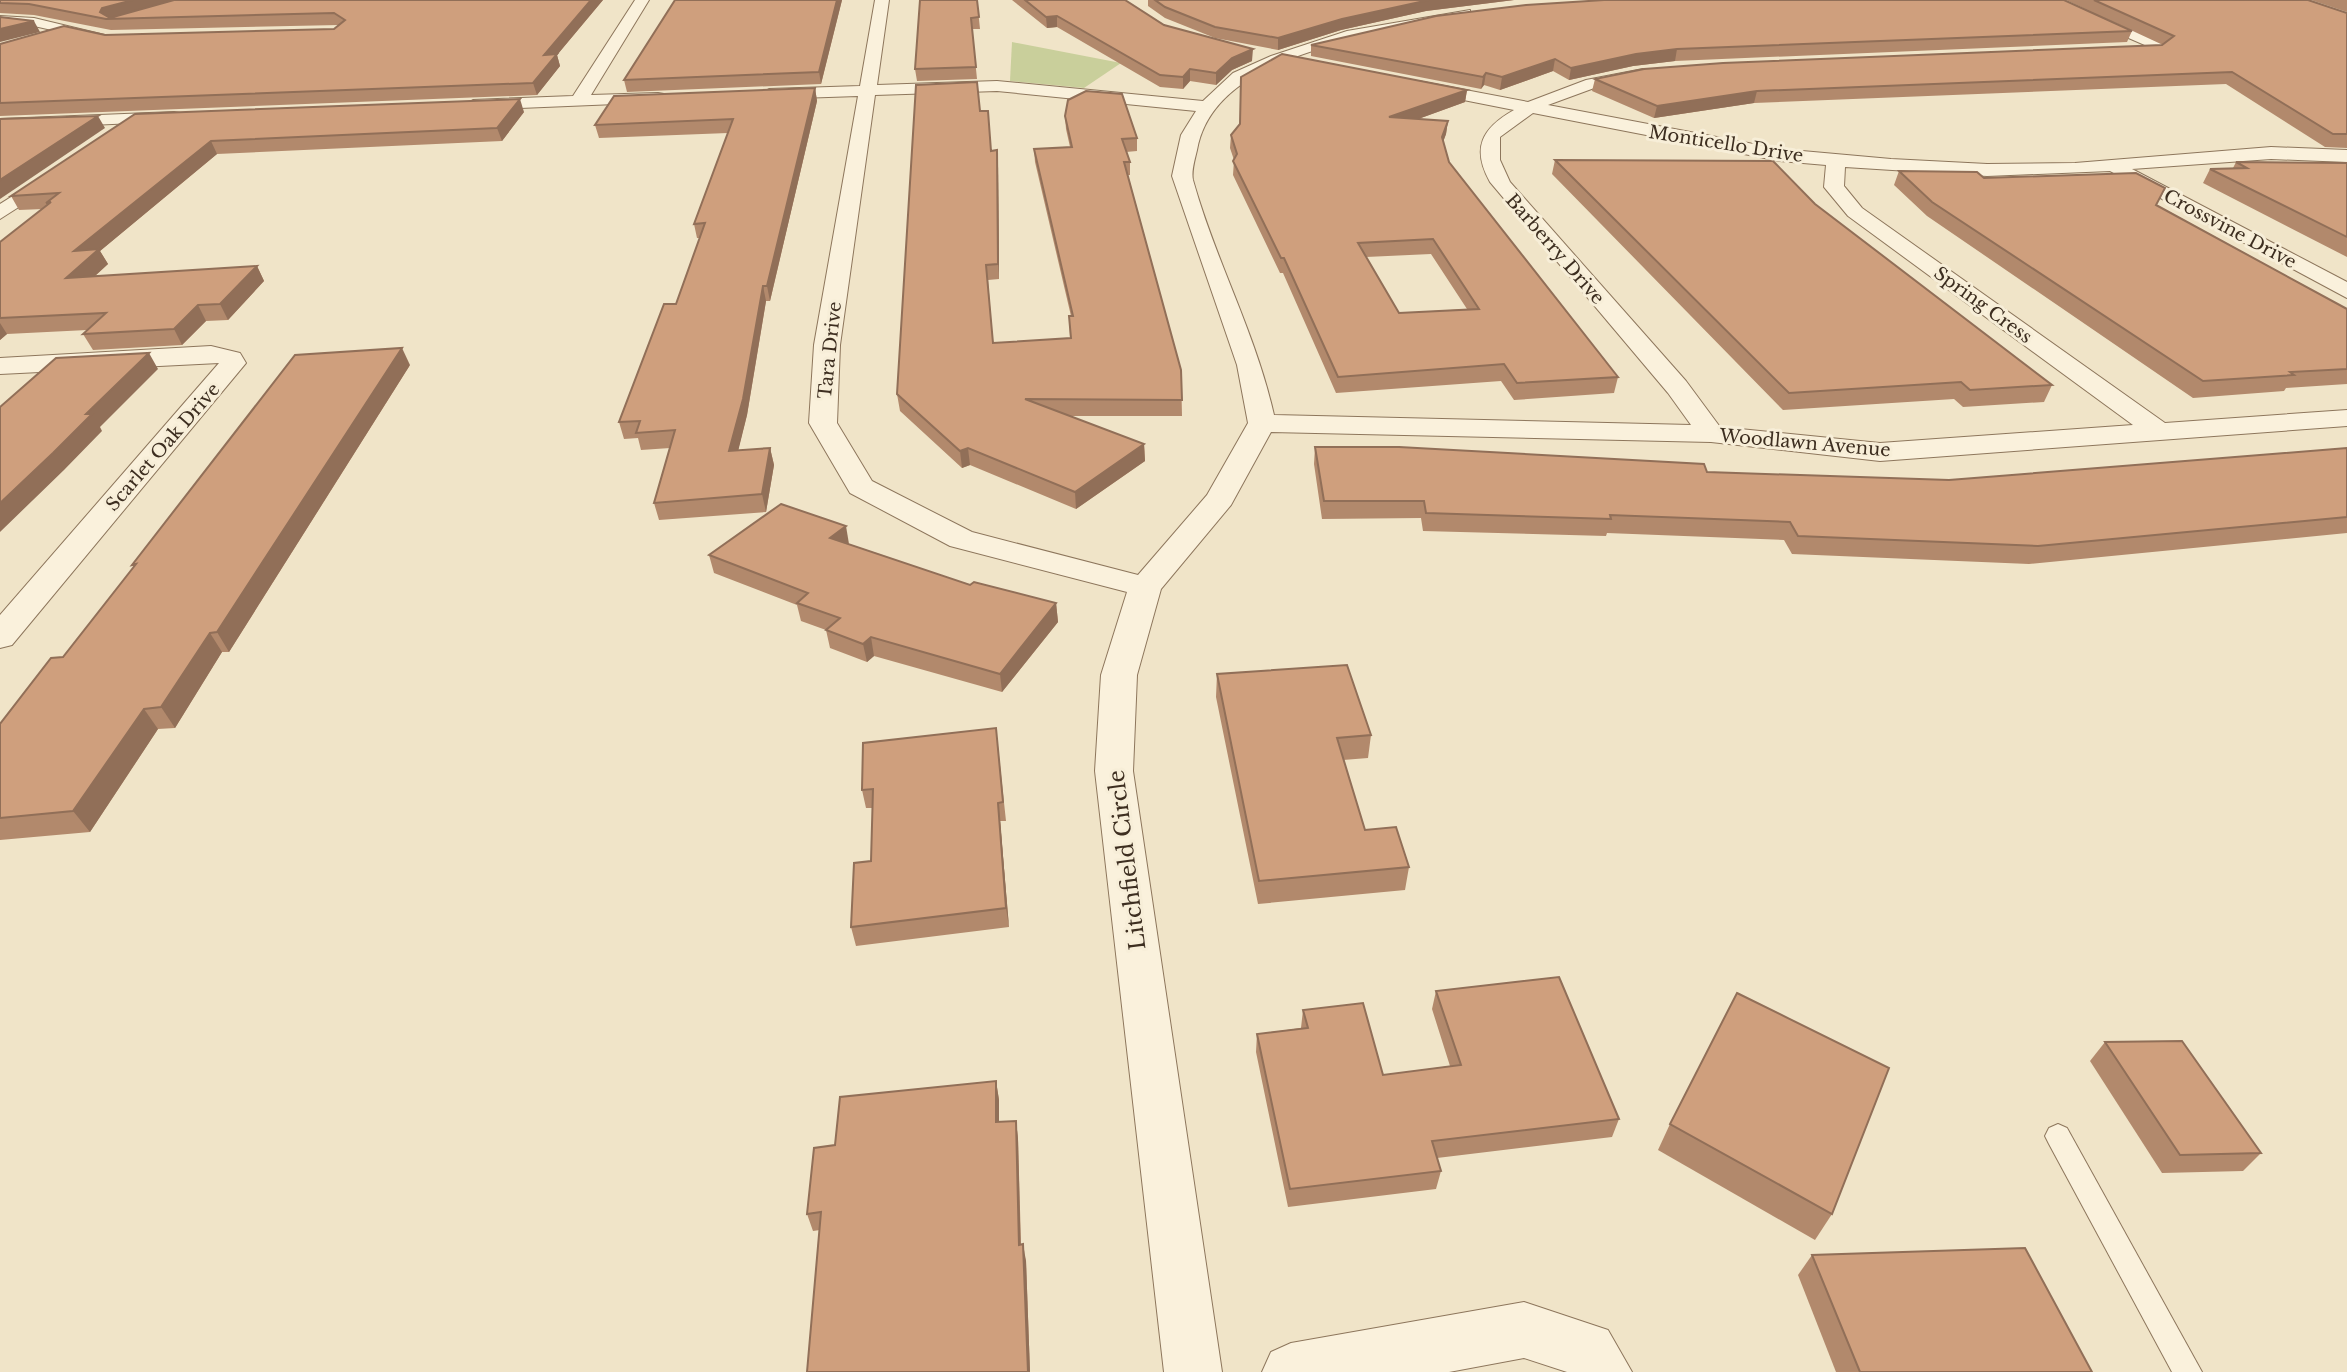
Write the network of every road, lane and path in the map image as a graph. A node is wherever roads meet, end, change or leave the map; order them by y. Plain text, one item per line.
1 (642, 0) edge
2 (882, 0) edge
3 (2048, 0) edge
4 (1481, 11) edge
5 (0, 20) edge
6 (120, 21) edge
7 (76, 32) junction
8 (126, 37) edge
9 (46, 39) edge
10 (2124, 52) edge
11 (1264, 56) junction
12 (1321, 67) edge
13 (1657, 72) edge
14 (1393, 81) edge
15 (870, 90) junction
16 (754, 94) edge
17 (675, 97) edge
18 (579, 101) junction
19 (453, 106) edge
20 (1207, 107) junction
21 (1529, 108) junction
22 (200, 116) edge
23 (137, 118) junction
24 (0, 124) edge
25 (100, 144) edge
26 (2347, 156) edge
27 (1836, 160) junction
28 (75, 162) edge
29 (2113, 167) junction
30 (0, 213) edge
31 (2347, 291) edge
32 (0, 366) edge
33 (2347, 418) edge
34 (1262, 423) junction
35 (2160, 432) junction
36 (1711, 434) junction
37 (1145, 587) junction
38 (0, 637) edge
39 (2058, 1136) dead end
40 (1193, 1372) edge
41 (1291, 1372) edge
42 (1603, 1372) edge
43 (2188, 1372) edge

1 - 18 street
2 - 15 street, Tara Drive
3 - 10 street
4 - 11 street
5 - 7 street
6 - 7 street
7 - 8 street
7 - 9 street
11 - 12 street
11 - 20 street
13 - 21 street, Barberry Drive
14 - 21 street, Monticello Drive
15 - 16 street
15 - 20 street
15 - 37 street, Tara Drive
17 - 18 street
18 - 19 street
20 - 34 street
21 - 27 street, Monticello Drive
21 - 36 street, Barberry Drive
22 - 23 street
23 - 24 street
23 - 25 street
26 - 29 street, Monticello Drive
27 - 29 street, Monticello Drive
27 - 35 street, Spring Cress
28 - 30 street
29 - 31 street, Crossvine Drive
32 - 38 street, Scarlet Oak Drive
33 - 35 street, Woodlawn Avenue
34 - 36 street, Woodlawn Avenue
34 - 37 street, Litchfield Circle
35 - 36 street, Woodlawn Avenue
37 - 40 street, Litchfield Circle
39 - 43 lane
41 - 42 street

